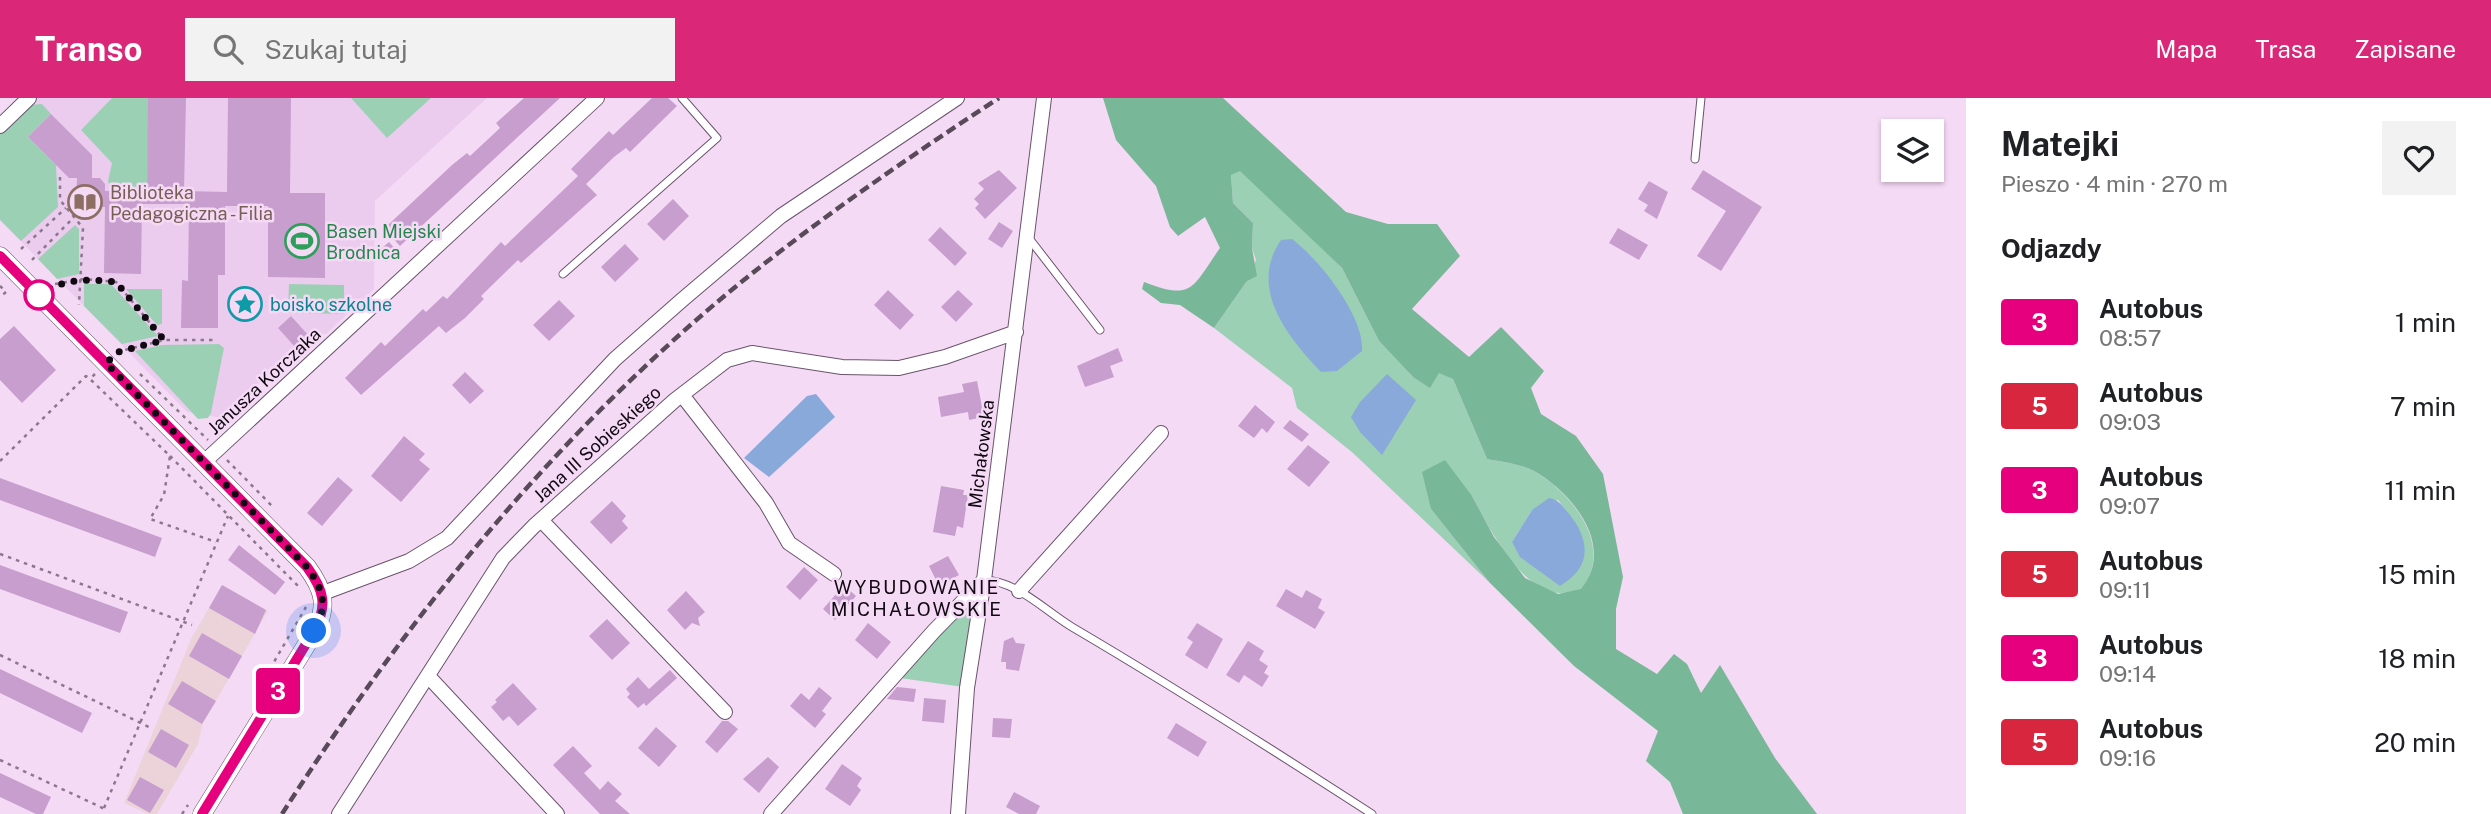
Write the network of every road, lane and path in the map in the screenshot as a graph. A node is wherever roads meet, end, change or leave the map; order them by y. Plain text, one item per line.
1 (29, 98) edge
2 (597, 98) edge
3 (682, 98) edge
4 (957, 98) edge
5 (1044, 98) edge
6 (1701, 98) edge
7 (0, 126) edge
8 (1695, 159) dead end
9 (60, 177) dead end
10 (66, 208) junction
11 (74, 217) junction
12 (1028, 236) junction
13 (22, 249) dead end
14 (0, 256) edge
15 (32, 260) dead end
16 (563, 274) dead end
17 (81, 279) junction
18 (55, 284) dead end
19 (0, 286) edge
20 (0, 297) edge
21 (79, 305) dead end
22 (1100, 330) dead end
23 (1016, 332) junction
24 (164, 340) junction
25 (217, 340) dead end
26 (112, 358) junction
27 (128, 361) dead end
28 (138, 371) dead end
29 (90, 379) junction
30 (682, 395) junction
31 (1161, 433) dead end
32 (218, 450) junction
33 (170, 456) junction
34 (0, 461) edge
35 (203, 463) junction
36 (274, 508) dead end
37 (228, 516) junction
38 (541, 520) junction
39 (216, 542) junction
40 (0, 554) edge
41 (834, 574) dead end
42 (984, 580) junction
43 (304, 592) dead end
44 (1019, 592) junction
45 (323, 593) junction
46 (306, 605) dead end
47 (182, 621) junction
48 (192, 625) dead end
49 (0, 655) edge
50 (428, 677) junction
51 (249, 705) dead end
52 (724, 712) dead end
53 (139, 723) junction
54 (149, 727) dead end
55 (0, 760) edge
56 (196, 808) edge
57 (182, 814) edge
58 (339, 814) edge
59 (557, 814) edge
60 (771, 814) edge
61 (958, 814) edge
62 (1372, 814) edge

1 - 7 street
2 - 32 street, Janusza Korczaka
3 - 16 lane
4 - 45 street
5 - 12 street, Michałowska
6 - 8 lane
9 - 10 path
10 - 11 path
10 - 13 path
11 - 15 path
11 - 17 path
12 - 22 lane
12 - 23 street, Michałowska
14 - 26 street
17 - 18 path
17 - 21 path
17 - 24 path
19 - 20 path
23 - 30 street, Jana III Sobieskiego
23 - 42 street, Michałowska
24 - 25 path
24 - 26 path
26 - 27 path
26 - 29 path
26 - 35 street
28 - 32 path
29 - 33 path
29 - 34 path
30 - 38 street, Jana III Sobieskiego
30 - 41 street
31 - 44 street
32 - 35 street, Janusza Korczaka
32 - 36 path
33 - 37 path
33 - 39 path
35 - 45 street
37 - 39 path
37 - 43 path
38 - 50 street, Jana III Sobieskiego
38 - 52 street
39 - 47 path
40 - 47 path
42 - 44 lane
42 - 60 street
42 - 61 street, Michałowska
44 - 62 lane
45 - 56 street
46 - 51 path
47 - 48 path
47 - 53 path
49 - 53 path
50 - 58 street, Jana III Sobieskiego
50 - 59 street
53 - 54 path
53 - 55 path
56 - 57 path

